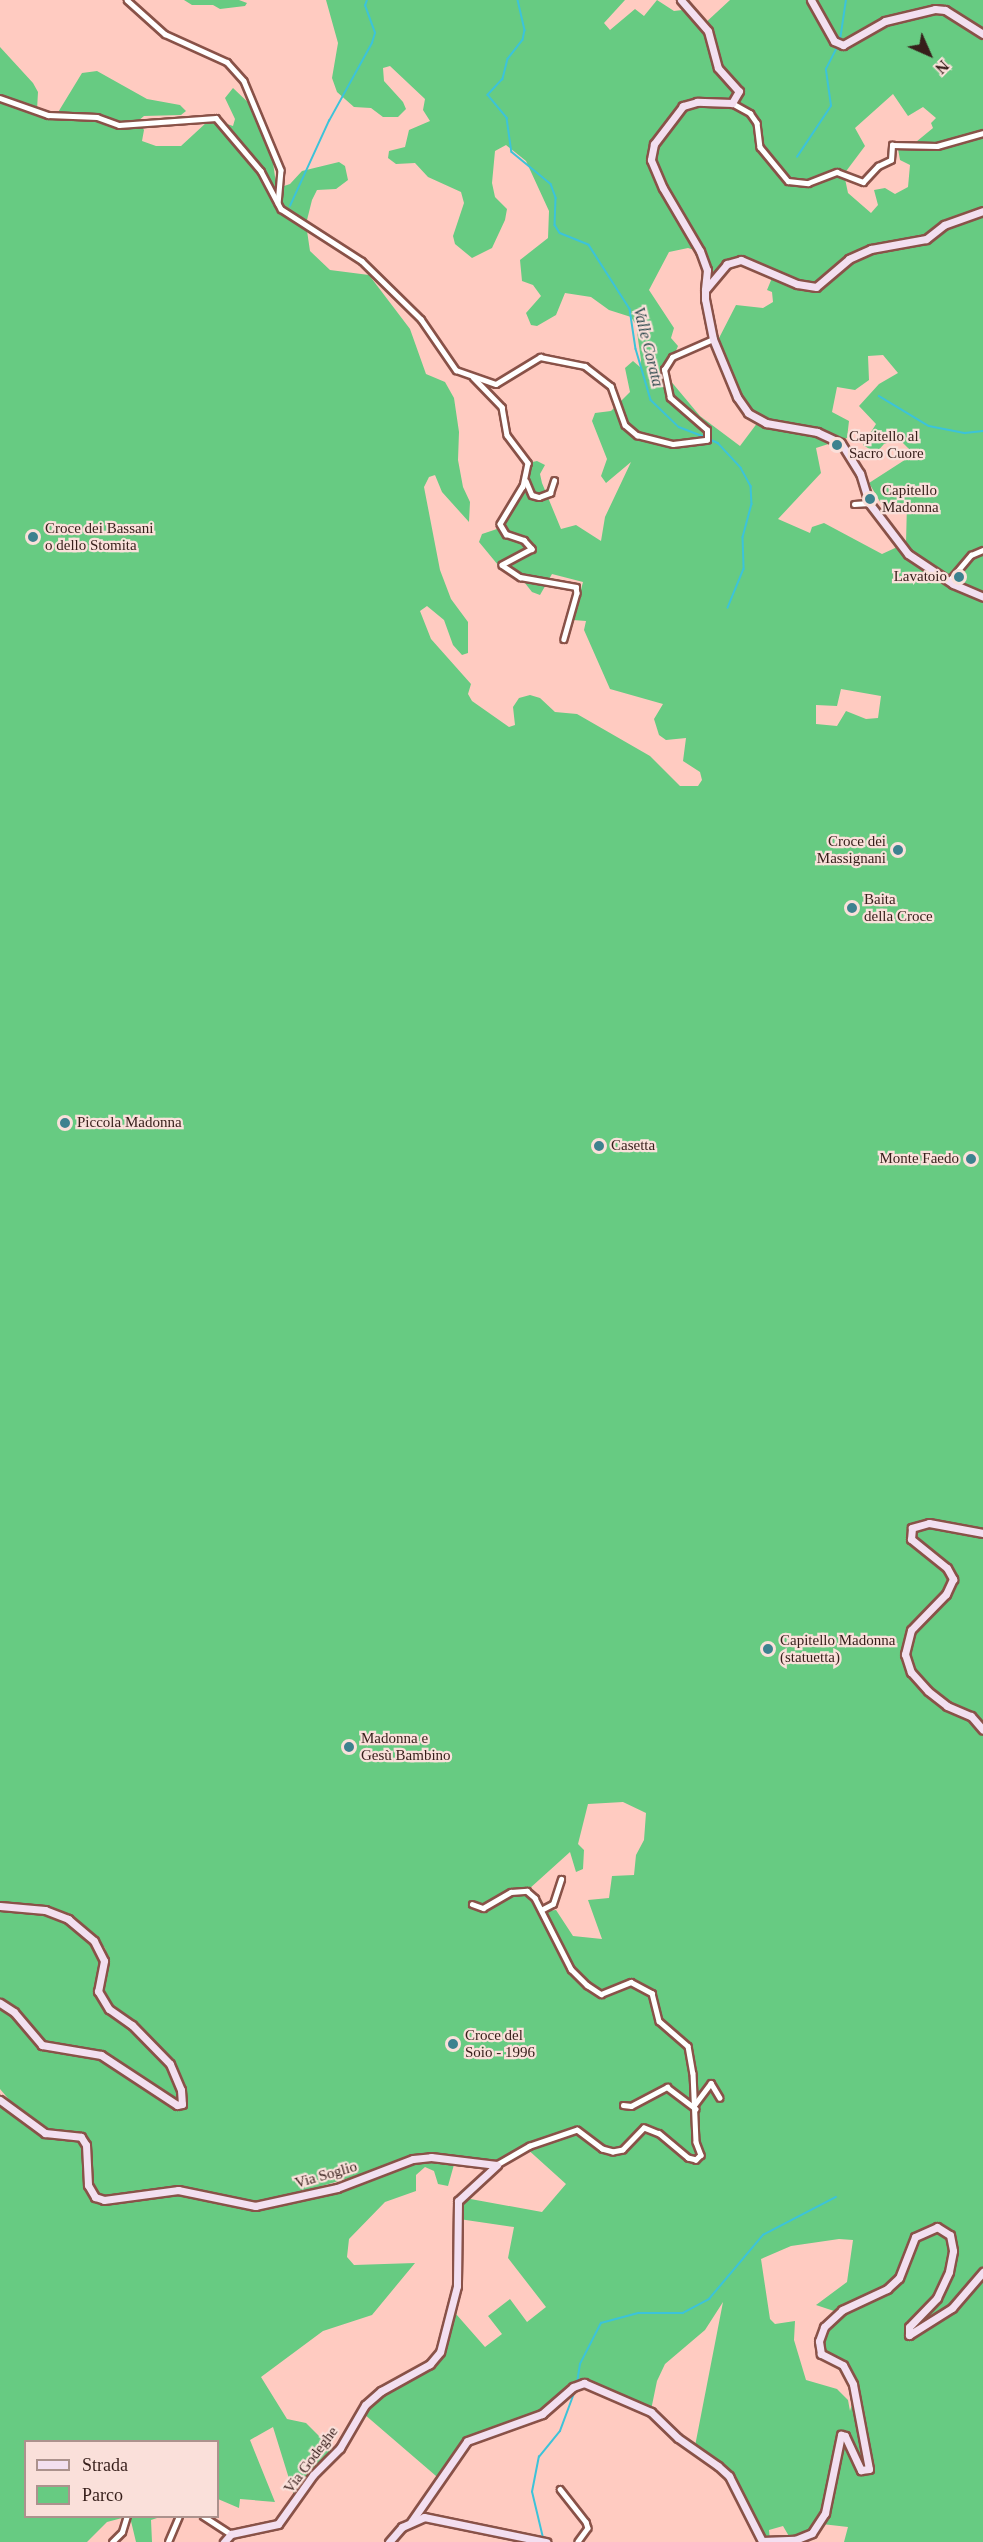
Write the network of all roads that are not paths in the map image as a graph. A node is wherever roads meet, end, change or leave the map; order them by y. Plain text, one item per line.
1 (127, 0) edge
2 (681, 0) edge
3 (811, 0) edge
4 (983, 34) edge
5 (0, 98) edge
6 (732, 103) junction
7 (983, 133) edge
8 (278, 203) junction
9 (983, 211) edge
10 (705, 290) junction
11 (713, 339) junction
12 (474, 378) junction
13 (525, 481) junction
14 (554, 481) dead end
15 (868, 503) junction
16 (854, 504) dead end
17 (983, 550) edge
18 (949, 581) junction
19 (983, 597) edge
20 (564, 639) dead end
21 (983, 1533) edge
22 (983, 1730) edge
23 (561, 1879) dead end
24 (472, 1904) dead end
25 (0, 1906) edge
26 (541, 1910) junction
27 (0, 2003) edge
28 (720, 2098) dead end
29 (0, 2100) edge
30 (623, 2105) dead end
31 (695, 2107) junction
32 (497, 2165) junction
33 (983, 2272) edge
34 (560, 2489) dead end
35 (127, 2518) edge
36 (179, 2518) edge
37 (205, 2518) edge
38 (411, 2522) junction
39 (231, 2534) junction
40 (390, 2540) edge
41 (543, 2541) edge
42 (112, 2542) edge
43 (168, 2542) edge
44 (224, 2542) edge
45 (578, 2542) edge

1 - 8 street
2 - 6 street
3 - 4 street
5 - 8 street
6 - 7 street
6 - 10 street
8 - 12 street
9 - 10 street
10 - 11 street
11 - 12 street
11 - 15 street
12 - 13 street
13 - 14 street
13 - 20 street
15 - 16 street
15 - 18 street
17 - 18 street
18 - 19 street
21 - 22 street
23 - 26 street
24 - 26 street
25 - 27 street
26 - 31 street
28 - 31 street
29 - 32 street, Via Soglio
30 - 31 street
31 - 32 street
32 - 39 street, Via Godeghe
33 - 38 street
34 - 45 street
35 - 42 street
36 - 43 street
37 - 39 street
38 - 40 street
38 - 41 street
39 - 44 street

